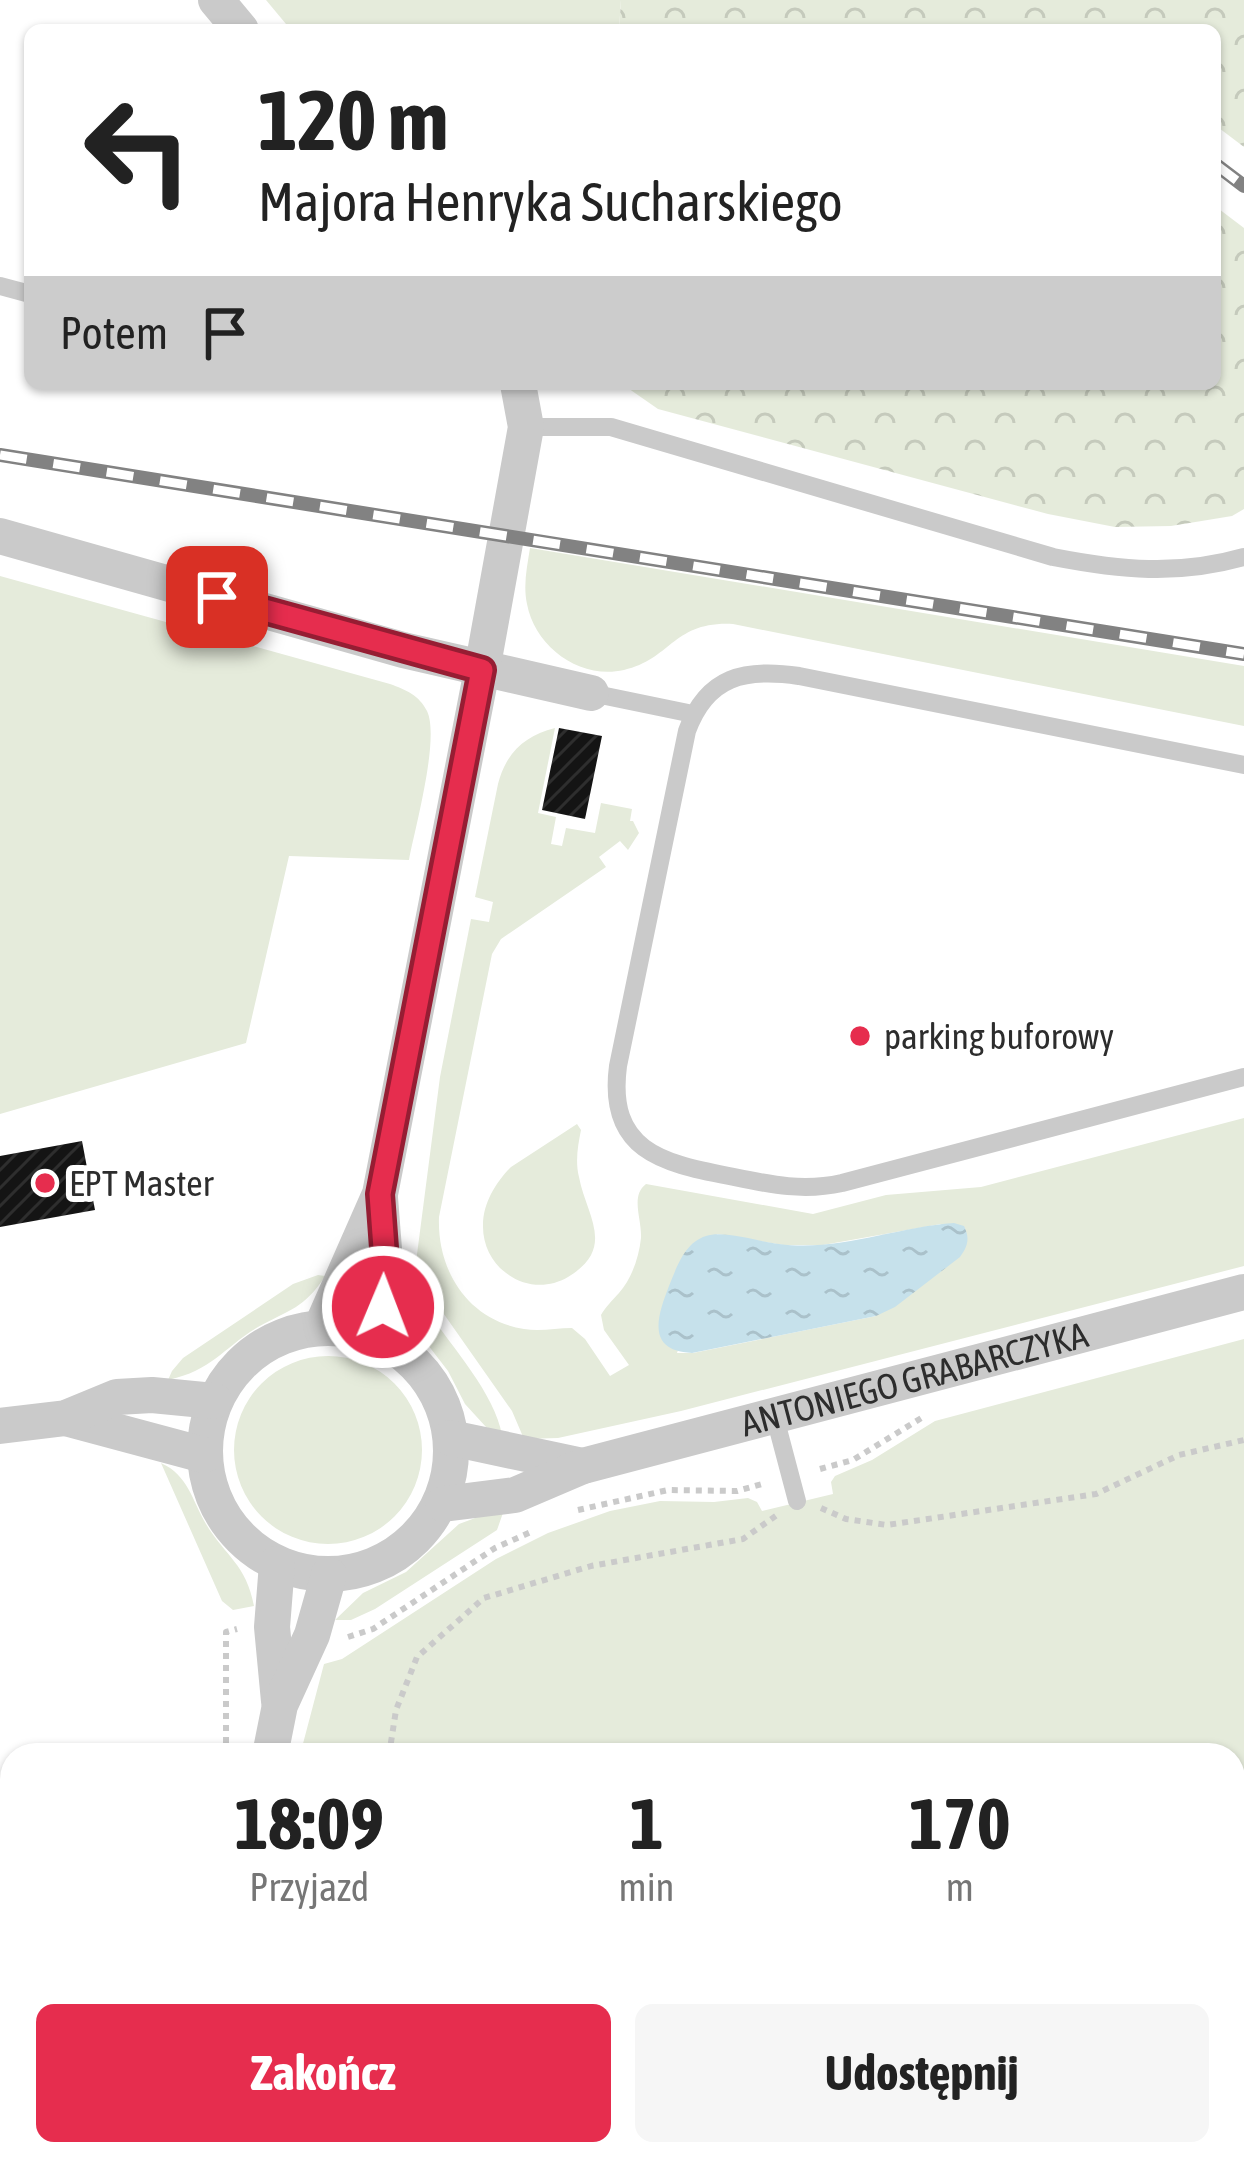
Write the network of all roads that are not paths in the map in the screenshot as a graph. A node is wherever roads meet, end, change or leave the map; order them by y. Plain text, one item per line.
1 (216, 0) edge
2 (236, 24) edge
3 (519, 390) edge
4 (526, 428) junction
5 (0, 536) edge
6 (1244, 557) edge
7 (482, 670) junction
8 (591, 693) joint
9 (693, 714) junction
10 (1244, 765) edge
11 (1244, 1077) edge
12 (380, 1194) junction
13 (1244, 1292) edge
14 (321, 1328) junction
15 (380, 1339) junction
16 (214, 1400) junction
17 (774, 1414) junction
18 (66, 1418) junction
19 (0, 1426) edge
20 (451, 1438) junction
21 (204, 1455) junction
22 (583, 1466) junction
23 (796, 1501) road end
24 (443, 1504) junction
25 (277, 1564) junction
26 (329, 1575) junction
27 (280, 1705) junction
28 (272, 1743) edge

1 - 2 street
3 - 4 street
4 - 6 lane
4 - 7 street
5 - 7 street
7 - 8 street
7 - 12 street
8 - 9 lane
9 - 10 lane
9 - 11 lane
12 - 14 street
12 - 15 street
13 - 17 street, ANTONIEGO GRABARCZYKA
14 - 15 street
14 - 16 street
15 - 20 street
16 - 18 street
16 - 21 street
17 - 22 street, ANTONIEGO GRABARCZYKA
17 - 23 lane
18 - 19 street
18 - 21 street
20 - 22 street, ANTONIEGO GRABARCZYKA
20 - 24 street
21 - 25 street
22 - 24 street, ANTONIEGO GRABARCZYKA
24 - 26 street
25 - 26 street
25 - 27 street
26 - 27 street
27 - 28 street

